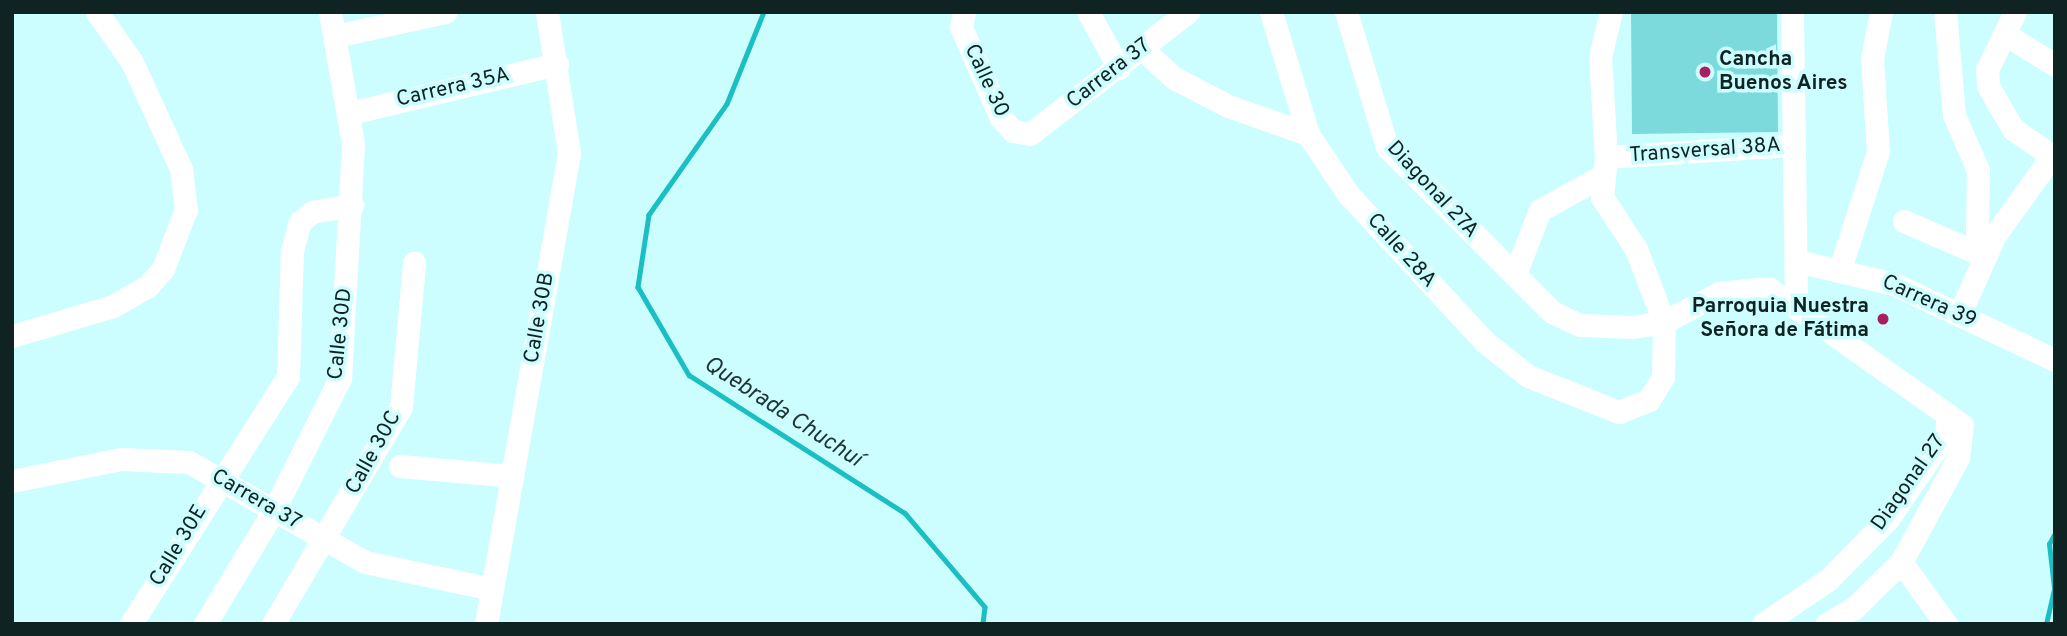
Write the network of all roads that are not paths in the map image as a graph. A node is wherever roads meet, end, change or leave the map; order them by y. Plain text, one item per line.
1 (97, 12) edge
2 (330, 12) edge
3 (445, 12) edge
4 (547, 12) edge
5 (964, 12) edge
6 (1088, 12) edge
7 (1188, 12) edge
8 (1271, 12) edge
9 (1346, 12) edge
10 (1611, 12) edge
11 (1792, 12) edge
12 (1881, 12) edge
13 (1945, 12) edge
14 (2015, 12) edge
15 (2005, 34) junction
16 (335, 36) junction
17 (1141, 48) junction
18 (557, 64) junction
19 (2055, 65) edge
20 (1119, 68) junction
21 (350, 113) junction
22 (1030, 134) joint
23 (1308, 134) junction
24 (1793, 145) junction
25 (2053, 158) edge
26 (1603, 167) junction
27 (352, 205) junction
28 (1905, 221) dead end
29 (1985, 254) junction
30 (1797, 261) junction
31 (414, 263) dead end
32 (1840, 269) junction
33 (1515, 274) junction
34 (1796, 301) junction
35 (1959, 315) junction
36 (1664, 322) junction
37 (12, 336) edge
38 (2055, 360) edge
39 (1948, 416) junction
40 (400, 466) dead end
41 (511, 476) junction
42 (219, 479) junction
43 (12, 481) edge
44 (274, 510) junction
45 (325, 540) junction
46 (1901, 562) junction
47 (492, 589) junction
48 (1859, 616) edge
49 (131, 624) edge
50 (205, 624) edge
51 (273, 624) edge
52 (486, 624) edge
53 (1763, 624) edge
54 (1826, 624) edge
55 (1946, 624) edge

1 - 37 street
2 - 16 street, Calle 30D
3 - 16 street
4 - 18 street, Calle 30B
5 - 22 street, Calle 30
6 - 20 street
7 - 17 street, Carrera 37
8 - 23 street, Calle 28A
9 - 33 street, Diagonal 27A
10 - 26 street
11 - 24 street
12 - 32 street
13 - 29 street
14 - 15 street
15 - 19 street
15 - 25 street
16 - 21 street, Calle 30D
17 - 20 street, Carrera 37
17 - 23 street
18 - 21 street, Carrera 35A
18 - 41 street, Calle 30B
20 - 22 street, Carrera 37
21 - 27 street, Calle 30D
23 - 36 street, Calle 28A
24 - 26 street, Transversal 38A
24 - 30 street
25 - 29 street
26 - 33 street, Transversal 38A
26 - 36 street
27 - 42 street, Calle 30E
27 - 44 street, Calle 30D
28 - 29 street
29 - 35 street
30 - 32 street, Carrera 39
30 - 34 street
31 - 45 street, Calle 30C
32 - 35 street, Carrera 39
33 - 36 street, Diagonal 27A
34 - 36 street
34 - 39 street
35 - 38 street, Carrera 39
39 - 46 street
39 - 53 street, Diagonal 27
40 - 41 street
41 - 47 street, Calle 30B
42 - 43 street, Carrera 37
42 - 44 street, Carrera 37
42 - 49 street, Calle 30E
44 - 45 street, Carrera 37
44 - 50 street, Calle 30D
45 - 47 street, Carrera 37
45 - 51 street, Calle 30C
46 - 48 street
46 - 55 street
47 - 52 street, Calle 30B
48 - 54 street

